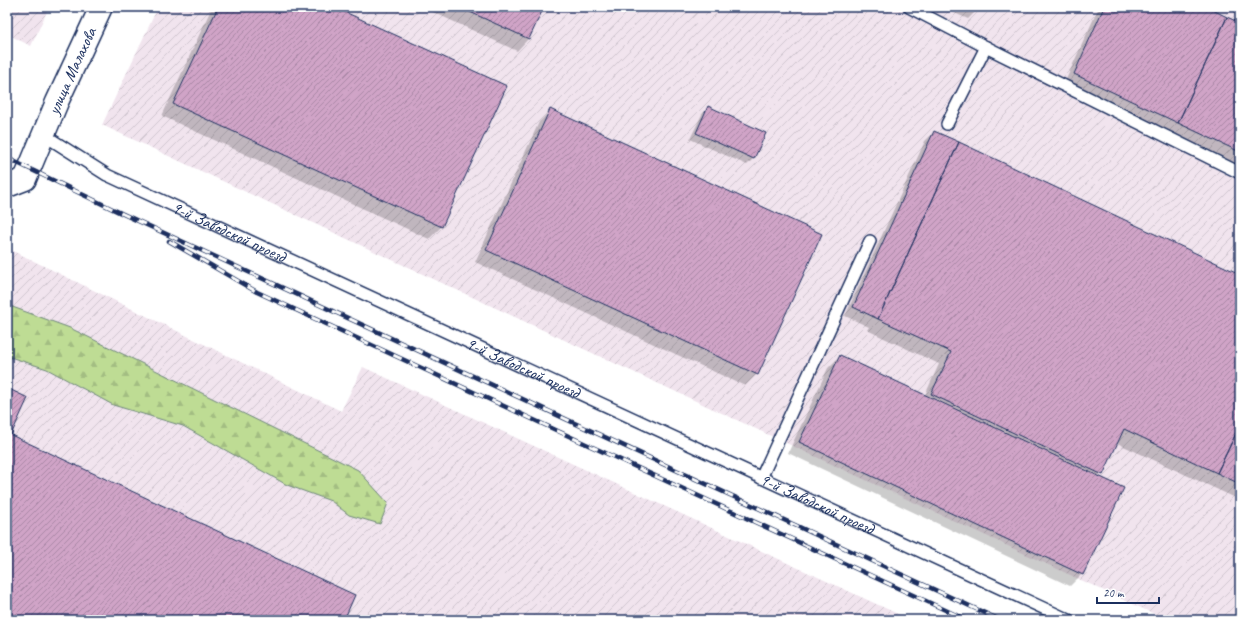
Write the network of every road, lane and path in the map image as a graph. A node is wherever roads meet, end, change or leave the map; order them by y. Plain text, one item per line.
1 (101, 7) edge
2 (909, 7) edge
3 (986, 48) junction
4 (947, 124) dead end
5 (44, 135) junction
6 (1240, 173) edge
7 (7, 186) edge
8 (870, 241) dead end
9 (761, 478) junction
10 (1070, 620) edge

1 - 5 street, улица Малахова
2 - 3 lane
3 - 4 lane
3 - 6 lane
5 - 7 street
5 - 9 lane, 9-й Заводской проезд
8 - 9 lane
9 - 10 lane, 9-й Заводской проезд

